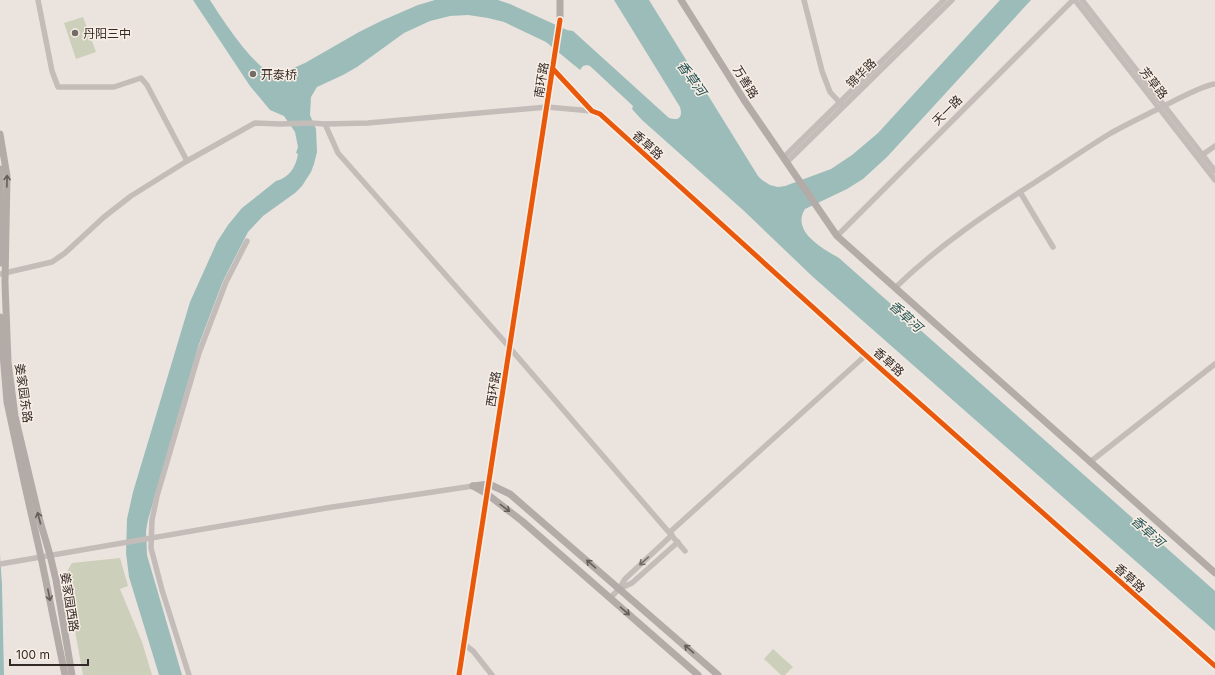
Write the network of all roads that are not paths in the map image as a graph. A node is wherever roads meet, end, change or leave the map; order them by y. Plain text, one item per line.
1 (38, 0) edge
2 (560, 0) edge
3 (682, 0) edge
4 (804, 0) edge
5 (944, 0) edge
6 (952, 0) edge
7 (1074, 0) edge
8 (1082, 0) edge
9 (560, 20) joint
10 (553, 70) junction
11 (1215, 84) edge
12 (841, 104) junction
13 (547, 107) junction
14 (1162, 107) junction
15 (592, 111) junction
16 (325, 124) junction
17 (0, 134) edge
18 (1215, 146) edge
19 (1202, 155) junction
20 (785, 160) junction
21 (187, 161) junction
22 (0, 169) edge
23 (1215, 171) edge
24 (1215, 180) edge
25 (1020, 192) junction
26 (836, 236) junction
27 (247, 241) dead end
28 (1053, 247) dead end
29 (0, 263) edge
30 (2, 274) edge
31 (895, 288) junction
32 (0, 317) edge
33 (510, 348) junction
34 (866, 355) junction
35 (1215, 364) edge
36 (1090, 462) junction
37 (489, 484) junction
38 (473, 486) junction
39 (487, 494) junction
40 (671, 534) junction
41 (149, 538) junction
42 (678, 542) junction
43 (685, 551) dead end
44 (50, 555) junction
45 (41, 557) junction
46 (3, 563) edge
47 (1215, 573) edge
48 (619, 589) junction
49 (610, 598) junction
50 (464, 644) junction
51 (1215, 666) edge
52 (65, 675) edge
53 (72, 675) edge
54 (189, 675) edge
55 (459, 675) edge
56 (492, 675) edge
57 (698, 675) edge
58 (718, 675) edge

1 - 21 street
2 - 9 main road
3 - 20 main road, 万善路
4 - 12 street
5 - 12 street, 锦华路
6 - 12 street, 锦华路
7 - 14 street, 芳草路
7 - 26 street, 天一路
8 - 14 street, 芳草路
9 - 10 street, 南环路
10 - 13 street, 南环路
10 - 15 street, 香草路
11 - 14 street
12 - 20 street, 锦华路
13 - 15 street
13 - 16 street
13 - 33 street, 西环路
14 - 19 street, 芳草路
14 - 24 street, 芳草路
14 - 25 street
15 - 34 street, 香草路
16 - 21 street
16 - 33 street
30 -> 17 main road, 姜家园东路
18 - 19 street
19 - 23 street, 芳草路
20 - 26 main road, 万善路
21 - 30 street
22 - 29 main road
25 - 28 street
25 - 31 street
26 - 31 main road, 万善路
27 - 41 street
44 -> 30 main road, 姜家园东路
31 - 36 main road, 万善路
32 - 45 main road, 姜家园东路
33 - 37 street, 西环路
33 - 40 street
34 - 40 street
34 - 51 street, 香草路
35 - 36 street
36 - 47 main road, 万善路
37 - 38 main road
37 - 39 street, 西环路
48 -> 37 main road
38 - 39 main road
38 - 41 street
39 -> 49 main road
39 - 50 street, 西环路
40 - 42 street
40 -> 48 street
41 - 44 street
41 - 54 street
42 - 43 street
42 - 48 street
44 - 45 street
44 - 53 main road, 姜家园西路
45 - 46 street
45 -> 52 main road, 姜家园西路
48 - 49 street
58 -> 48 main road
49 -> 57 main road
50 - 55 street, 西环路
50 - 56 street

